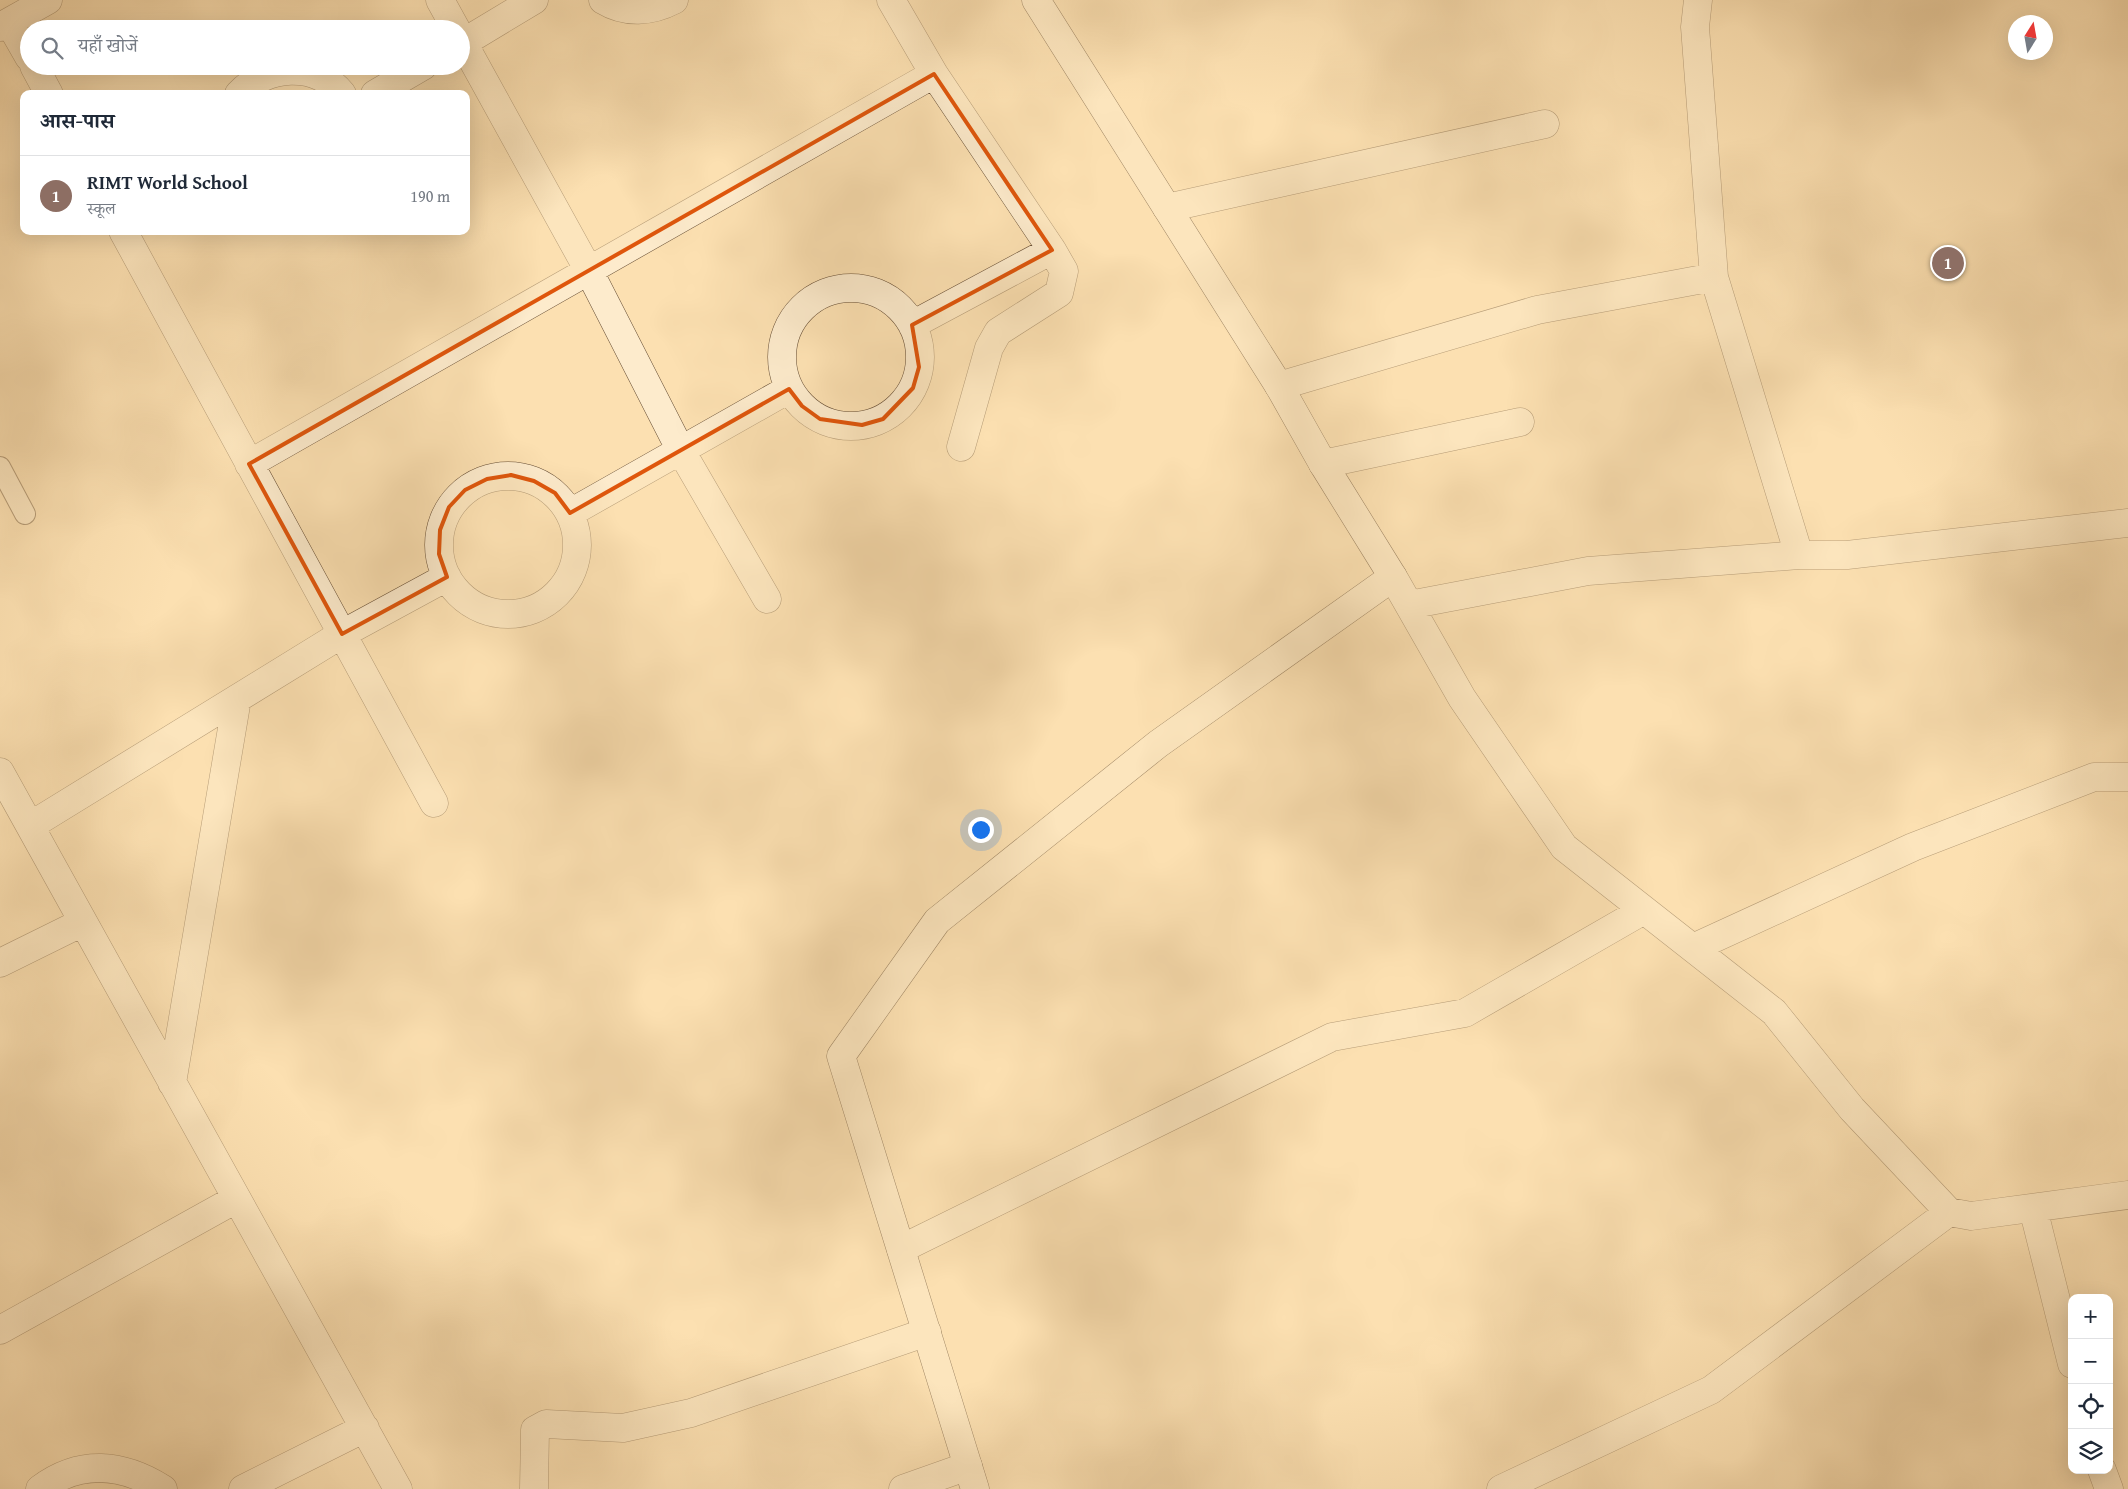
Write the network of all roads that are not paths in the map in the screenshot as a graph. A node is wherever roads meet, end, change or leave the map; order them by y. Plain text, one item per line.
1 (48, 0) edge
2 (440, 0) edge
3 (534, 0) edge
4 (603, 0) edge
5 (674, 0) edge
6 (891, 0) edge
7 (1036, 0) edge
8 (1698, 0) edge
9 (450, 20) edge
10 (5, 24) edge
11 (470, 34) edge
12 (20, 45) edge
13 (470, 57) edge
14 (934, 74) junction
15 (38, 75) edge
16 (265, 75) edge
17 (317, 75) edge
18 (408, 75) edge
19 (46, 90) edge
20 (243, 90) edge
21 (339, 90) edge
22 (382, 90) edge
23 (1545, 124) dead end
24 (1167, 208) junction
25 (125, 235) edge
26 (1052, 250) junction
27 (588, 271) junction
28 (1714, 276) junction
29 (912, 325) junction
30 (1279, 386) junction
31 (789, 389) junction
32 (1520, 422) dead end
33 (961, 447) dead end
34 (680, 449) junction
35 (249, 464) junction
36 (1323, 464) junction
37 (0, 467) edge
38 (570, 513) junction
39 (25, 514) dead end
40 (2128, 523) edge
41 (1799, 555) junction
42 (1393, 576) junction
43 (447, 577) junction
44 (767, 599) dead end
45 (1409, 605) junction
46 (342, 634) junction
47 (237, 699) junction
48 (0, 772) edge
49 (2128, 777) edge
50 (434, 803) dead end
51 (30, 826) junction
52 (1644, 910) junction
53 (83, 922) junction
54 (1693, 948) junction
55 (0, 963) edge
56 (172, 1083) junction
57 (2128, 1195) edge
58 (236, 1199) junction
59 (2033, 1208) junction
60 (1949, 1212) junction
61 (901, 1249) junction
62 (0, 1330) edge
63 (927, 1332) junction
64 (2068, 1348) edge
65 (365, 1428) junction
66 (2103, 1474) edge
67 (972, 1478) edge
68 (40, 1489) edge
69 (163, 1489) edge
70 (243, 1489) edge
71 (398, 1489) edge
72 (534, 1489) edge
73 (903, 1489) edge
74 (1501, 1489) edge
75 (2109, 1489) edge

1 - 10 street
2 - 9 street
3 - 11 street
4 - 5 street
6 - 14 street
7 - 24 street
8 - 28 street
10 - 12 street
13 - 27 street
14 - 26 street
14 - 27 street
15 - 19 street
16 - 20 street
17 - 21 street
18 - 22 street
23 - 24 street
24 - 30 street
25 - 35 street
26 - 29 street
26 - 33 street
27 - 34 street
27 - 35 street
28 - 30 street
28 - 41 street
29 - 31 street
29 - 31 street
30 - 36 street
31 - 34 street
32 - 36 street
34 - 38 street
34 - 44 street
35 - 46 street
36 - 42 street
37 - 39 lane
38 - 43 street
38 - 43 street
40 - 41 street
41 - 45 street
42 - 45 street
42 - 61 street
43 - 46 street
45 - 52 street
46 - 47 street
46 - 50 street
47 - 51 street
47 - 56 street
48 - 51 street
49 - 54 street
51 - 53 street
52 - 54 street
52 - 61 street
53 - 55 street
53 - 56 street
54 - 60 street
56 - 58 street
57 - 59 street
58 - 62 street
58 - 65 street
59 - 60 street
59 - 64 street
60 - 74 street
61 - 63 street
63 - 67 street
63 - 72 street
65 - 70 street
65 - 71 street
66 - 75 street
67 - 73 street
68 - 69 street

